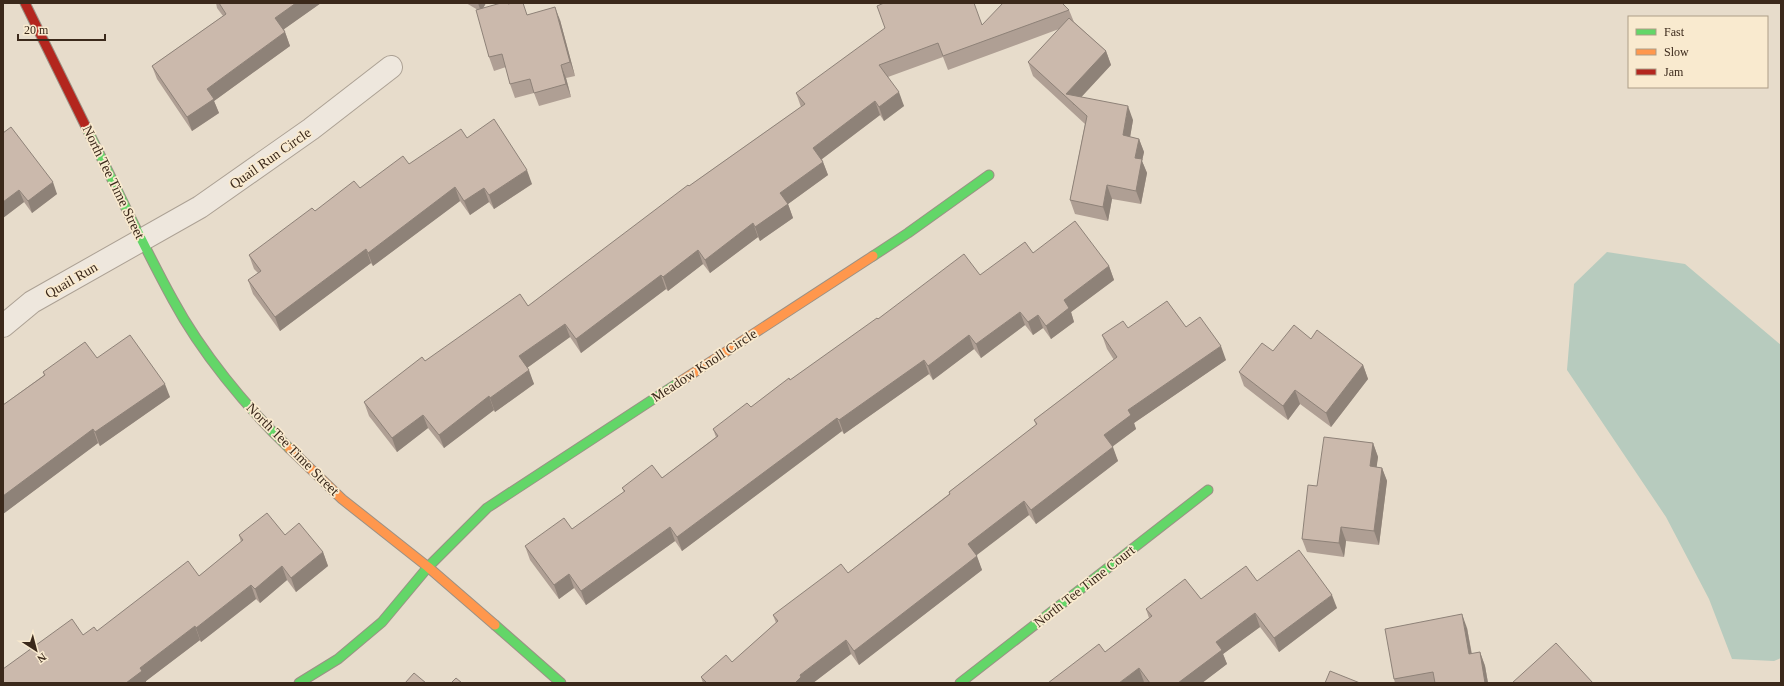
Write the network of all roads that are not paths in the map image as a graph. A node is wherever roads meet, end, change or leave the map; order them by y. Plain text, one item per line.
1 (25, 3) edge
2 (391, 67) dead end
3 (989, 175) dead end
4 (142, 240) junction
5 (3, 326) edge
6 (1208, 490) dead end
7 (428, 567) junction
8 (299, 683) edge
9 (561, 683) edge
10 (960, 683) edge

1 - 4 street, North Tee Time Street
2 - 4 street, Quail Run Circle
3 - 7 street, Meadow Knoll Circle
4 - 5 street, Quail Run
4 - 7 street, North Tee Time Street
6 - 10 street, North Tee Time Court
7 - 8 street, Meadow Knoll Circle
7 - 9 street, North Tee Time Street

